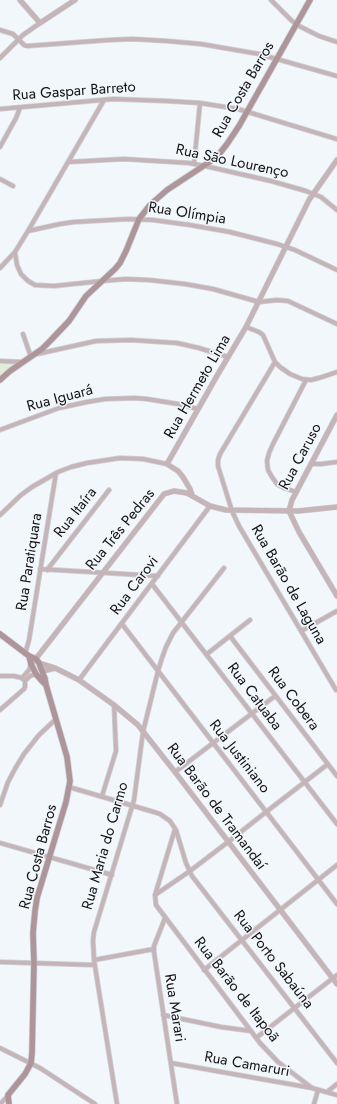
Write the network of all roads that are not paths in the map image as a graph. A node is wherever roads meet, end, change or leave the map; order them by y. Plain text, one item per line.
1 (20, 0) edge
2 (75, 0) edge
3 (271, 0) edge
4 (310, 0) edge
5 (40, 23) junction
6 (296, 24) junction
7 (0, 30) edge
8 (18, 39) junction
9 (337, 42) edge
10 (0, 58) edge
11 (277, 58) junction
12 (337, 76) edge
13 (104, 100) junction
14 (200, 103) junction
15 (20, 108) junction
16 (0, 109) edge
17 (246, 112) junction
18 (337, 138) edge
19 (0, 147) edge
20 (337, 160) edge
21 (68, 162) junction
22 (194, 164) junction
23 (205, 166) junction
24 (0, 179) edge
25 (13, 186) dead end
26 (314, 193) junction
27 (337, 210) edge
28 (139, 219) junction
29 (28, 231) junction
30 (286, 247) junction
31 (15, 252) junction
32 (0, 268) edge
33 (337, 270) edge
34 (102, 281) junction
35 (258, 302) junction
36 (337, 324) edge
37 (246, 327) junction
38 (23, 334) dead end
39 (32, 356) junction
40 (228, 357) junction
41 (0, 361) edge
42 (23, 362) junction
43 (276, 362) junction
44 (337, 372) edge
45 (0, 380) edge
46 (306, 380) junction
47 (198, 409) junction
48 (337, 415) edge
49 (0, 430) edge
50 (337, 462) edge
51 (167, 464) junction
52 (311, 464) junction
53 (56, 473) junction
54 (109, 490) dead end
55 (296, 492) junction
56 (192, 495) junction
57 (210, 506) junction
58 (337, 507) edge
59 (232, 511) junction
60 (289, 511) junction
61 (0, 515) edge
62 (224, 568) dead end
63 (40, 569) junction
64 (46, 570) junction
65 (102, 573) junction
66 (158, 576) junction
67 (152, 584) junction
68 (337, 596) edge
69 (337, 611) edge
70 (250, 620) dead end
71 (181, 622) junction
72 (122, 624) junction
73 (301, 631) junction
74 (0, 634) edge
75 (230, 636) junction
76 (207, 654) junction
77 (27, 655) junction
78 (38, 661) junction
79 (31, 664) junction
80 (55, 668) junction
81 (158, 670) junction
82 (43, 671) junction
83 (36, 674) junction
84 (0, 676) edge
85 (24, 679) junction
86 (79, 680) junction
87 (46, 685) junction
88 (337, 690) edge
89 (275, 696) junction
90 (114, 705) junction
91 (0, 710) edge
92 (252, 713) junction
93 (56, 720) junction
94 (143, 732) junction
95 (213, 743) junction
96 (328, 764) junction
97 (175, 772) junction
98 (337, 776) edge
99 (304, 782) junction
100 (69, 787) junction
101 (102, 796) junction
102 (0, 805) edge
103 (133, 806) junction
104 (266, 812) junction
105 (337, 824) edge
106 (175, 829) junction
107 (228, 842) junction
108 (0, 843) edge
109 (50, 857) junction
110 (337, 865) edge
111 (190, 872) junction
112 (112, 875) junction
113 (318, 880) junction
114 (155, 896) junction
115 (337, 904) edge
116 (280, 910) junction
117 (165, 918) junction
118 (242, 940) junction
119 (154, 949) junction
120 (0, 962) edge
121 (95, 962) junction
122 (34, 963) junction
123 (204, 970) junction
124 (335, 976) edge
125 (337, 984) edge
126 (294, 1008) junction
127 (163, 1015) junction
128 (251, 1031) junction
129 (256, 1038) junction
130 (0, 1048) edge
131 (31, 1063) junction
132 (171, 1063) junction
133 (337, 1063) edge
134 (337, 1084) edge
135 (312, 1088) junction
136 (318, 1090) junction
137 (327, 1092) junction
138 (337, 1095) edge
139 (8, 1096) junction
140 (0, 1104) edge
141 (9, 1104) edge
142 (95, 1104) edge
143 (117, 1104) edge
144 (177, 1104) edge
145 (314, 1104) edge

1 - 5 street
2 - 5 street
3 - 6 street
4 - 6 main road, Rua Costa Barros
5 - 8 street
6 - 9 street
6 - 11 main road, Rua Costa Barros
7 - 8 street
8 - 10 street
8 - 11 street
11 - 12 street
11 - 17 main road, Rua Costa Barros
13 - 14 street, Rua Gaspar Barreto
13 - 15 street, Rua Gaspar Barreto
13 - 21 street
14 - 17 street, Rua Gaspar Barreto
14 - 22 street
15 - 16 street, Rua Gaspar Barreto
15 - 19 street
17 - 18 street, Rua Gaspar Barreto
17 - 23 main road, Rua Costa Barros
20 - 26 street, Rua Hermeto Lima
21 - 22 street, Rua São Lourenço
21 - 29 street
22 - 23 street, Rua São Lourenço
23 - 26 street, Rua São Lourenço
23 - 28 main road, Rua Costa Barros
24 - 25 street
26 - 27 street, Rua São Lourenço
26 - 30 street, Rua Hermeto Lima
28 - 29 street, Rua Olímpia
28 - 30 street, Rua Olímpia
28 - 34 main road, Rua Costa Barros
29 - 31 street
30 - 33 street, Rua Olímpia
30 - 35 street, Rua Hermeto Lima
31 - 32 street
31 - 34 street
34 - 35 street
34 - 39 main road, Rua Costa Barros
35 - 36 street
35 - 37 street, Rua Hermeto Lima
37 - 40 street, Rua Hermeto Lima
37 - 43 street
38 - 39 street
39 - 40 street
39 - 42 main road, Rua Costa Barros
40 - 47 street, Rua Hermeto Lima
41 - 42 street
42 - 45 main road, Rua Costa Barros
43 - 46 street
43 - 59 street, Rua Barão de Laguna
44 - 46 street
46 - 55 street
47 - 49 street, Rua Iguará
47 - 51 street, Rua Hermeto Lima
48 - 52 street, Rua Caruso
50 - 52 street
51 - 53 street
51 - 56 street
52 - 55 street, Rua Caruso
53 - 61 street
53 - 63 street, Rua Paratiquara
54 - 64 street, Rua Itaíra
55 - 60 street, Rua Caruso
56 - 57 street, Rua Três Pedras
56 - 65 street, Rua Três Pedras
57 - 59 street, Rua Três Pedras
57 - 66 street, Rua Carovi
58 - 60 street, Rua Três Pedras
59 - 60 street, Rua Três Pedras
59 - 73 street, Rua Barão de Laguna
60 - 68 street
62 - 71 street, Rua Maria do Carmo
63 - 64 street
63 - 77 street, Rua Paratiquara
64 - 65 street
65 - 66 street
65 - 78 street, Rua Três Pedras
66 - 67 street, Rua Carovi
67 - 71 street, Rua Catuaba
67 - 72 street, Rua Carovi
69 - 73 street
70 - 75 street
71 - 76 street, Rua Catuaba
71 - 81 street, Rua Maria do Carmo
72 - 81 street, Rua Justiniano
72 - 86 street, Rua Carovi
73 - 88 street, Rua Barão de Laguna
74 - 77 main road
75 - 76 street
75 - 89 street, Rua Cobera
76 - 92 street, Rua Catuaba
77 - 78 main road
77 - 79 main road, Rua Costa Barros
78 - 79 street, Rua Três Pedras
78 - 80 street, Rua Barão de Tramandaí
78 - 82 main road, Rua Costa Barros
79 - 82 main road
79 - 83 main road, Rua Costa Barros
79 - 85 street
80 - 82 street
80 - 86 street, Rua Barão de Tramandaí
81 - 94 street, Rua Maria do Carmo
81 - 95 street, Rua Justiniano
82 - 87 main road, Rua Costa Barros
83 - 85 street
83 - 87 main road, Rua Costa Barros
84 - 85 street
85 - 91 street
86 - 90 street, Rua Barão de Tramandaí
87 - 93 main road, Rua Costa Barros
89 - 92 street
89 - 96 street, Rua Cobera
90 - 94 street, Rua Barão de Tramandaí
90 - 101 street
92 - 95 street
92 - 99 street, Rua Catuaba
93 - 100 main road, Rua Costa Barros
93 - 102 street
94 - 97 street, Rua Barão de Tramandaí
94 - 103 street, Rua Maria do Carmo
95 - 97 street
95 - 104 street, Rua Justiniano
96 - 98 street, Rua Cobera
96 - 99 street
97 - 107 street, Rua Barão de Tramandaí
99 - 104 street
99 - 105 street, Rua Catuaba
100 - 101 street
100 - 109 main road, Rua Costa Barros
101 - 103 street
103 - 106 street
103 - 112 street, Rua Maria do Carmo
104 - 107 street
104 - 113 street, Rua Justiniano
106 - 111 street, Rua Porto Sabaúna
106 - 114 street
107 - 111 street
107 - 116 street, Rua Barão de Tramandaí
108 - 109 street
109 - 112 street
109 - 122 main road, Rua Costa Barros
110 - 113 street
111 - 114 street
111 - 118 street, Rua Porto Sabaúna
112 - 121 street, Rua Maria do Carmo
113 - 115 street, Rua Justiniano
113 - 116 street
114 - 117 street, Rua Barão de Itapoã
116 - 118 street
116 - 124 street, Rua Barão de Tramandaí
117 - 119 street, Rua Marari
117 - 123 street, Rua Barão de Itapoã
118 - 123 street
118 - 126 street, Rua Porto Sabaúna
119 - 121 street
119 - 127 street, Rua Marari
120 - 122 street
121 - 122 street
121 - 143 street, Rua Maria do Carmo
122 - 131 main road, Rua Costa Barros
123 - 128 street, Rua Barão de Itapoã
124 - 125 street, Rua Barão de Tramandaí
124 - 126 street
126 - 129 street
126 - 133 street, Rua Porto Sabaúna
127 - 128 street
127 - 132 street, Rua Marari
128 - 129 street, Rua Barão de Itapoã
129 - 135 street, Rua Barão de Itapoã
130 - 131 street
131 - 139 main road
131 - 142 street
132 - 135 street, Rua Camaruri
132 - 144 street, Rua Marari
134 - 137 street
135 - 136 street, Rua Camaruri
136 - 137 street
136 - 145 street
137 - 138 street
139 - 140 street
139 - 141 main road

